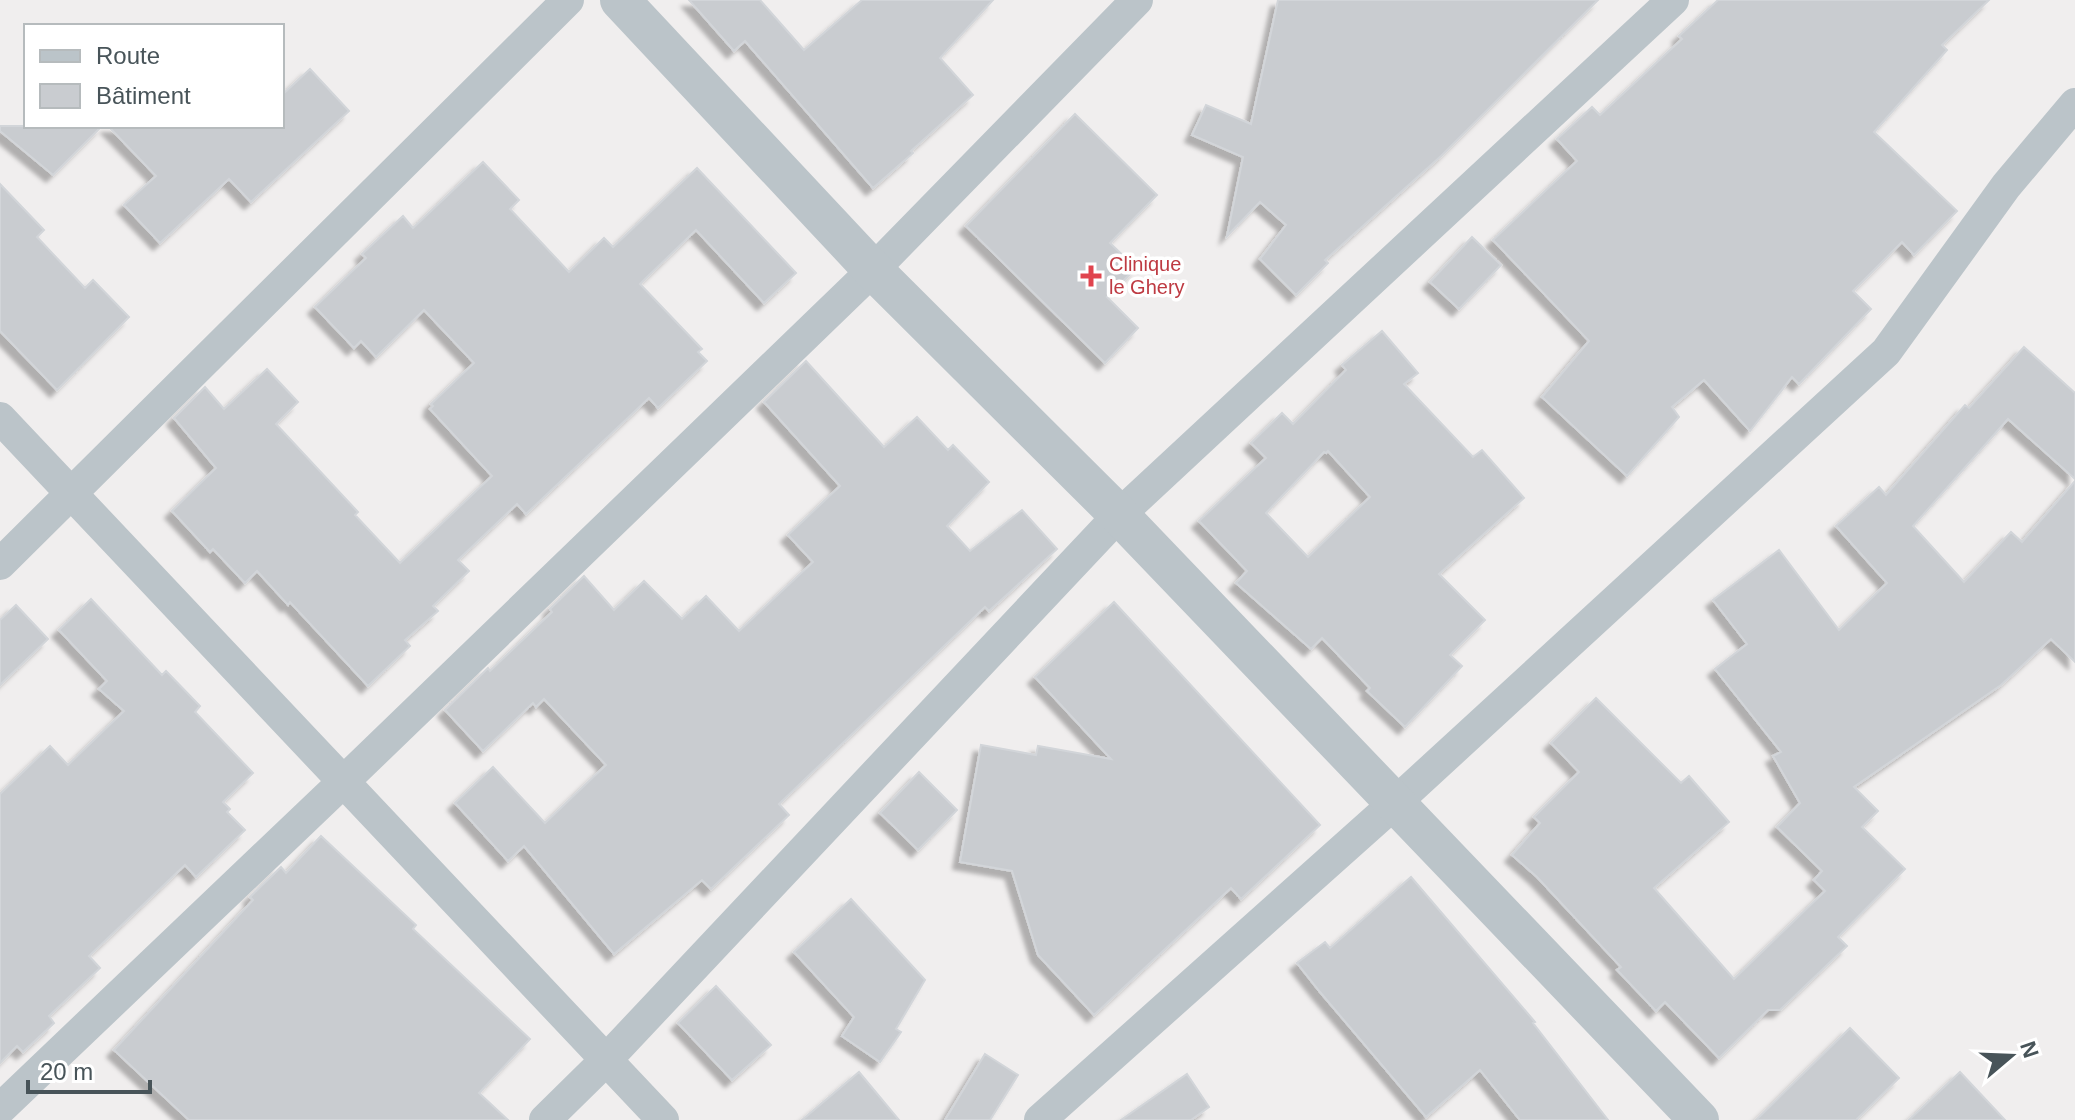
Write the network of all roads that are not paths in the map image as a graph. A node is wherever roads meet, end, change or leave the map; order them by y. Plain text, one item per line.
1 (568, 0) edge
2 (620, 0) edge
3 (1137, 0) edge
4 (1673, 0) edge
5 (2075, 104) edge
6 (873, 270) junction
7 (0, 418) edge
8 (70, 494) junction
9 (1119, 515) junction
10 (0, 564) edge
11 (343, 782) junction
12 (1396, 802) junction
13 (606, 1060) junction
14 (0, 1109) edge
15 (545, 1120) edge
16 (663, 1120) edge
17 (1040, 1120) edge
18 (1699, 1120) edge

1 - 8 street
2 - 6 street
3 - 6 street
4 - 9 street
5 - 12 street
6 - 9 street
6 - 11 street
7 - 8 street
8 - 10 street
8 - 11 street
9 - 12 street
9 - 13 street
11 - 13 street
11 - 14 street
12 - 17 street
12 - 18 street
13 - 15 street
13 - 16 street

